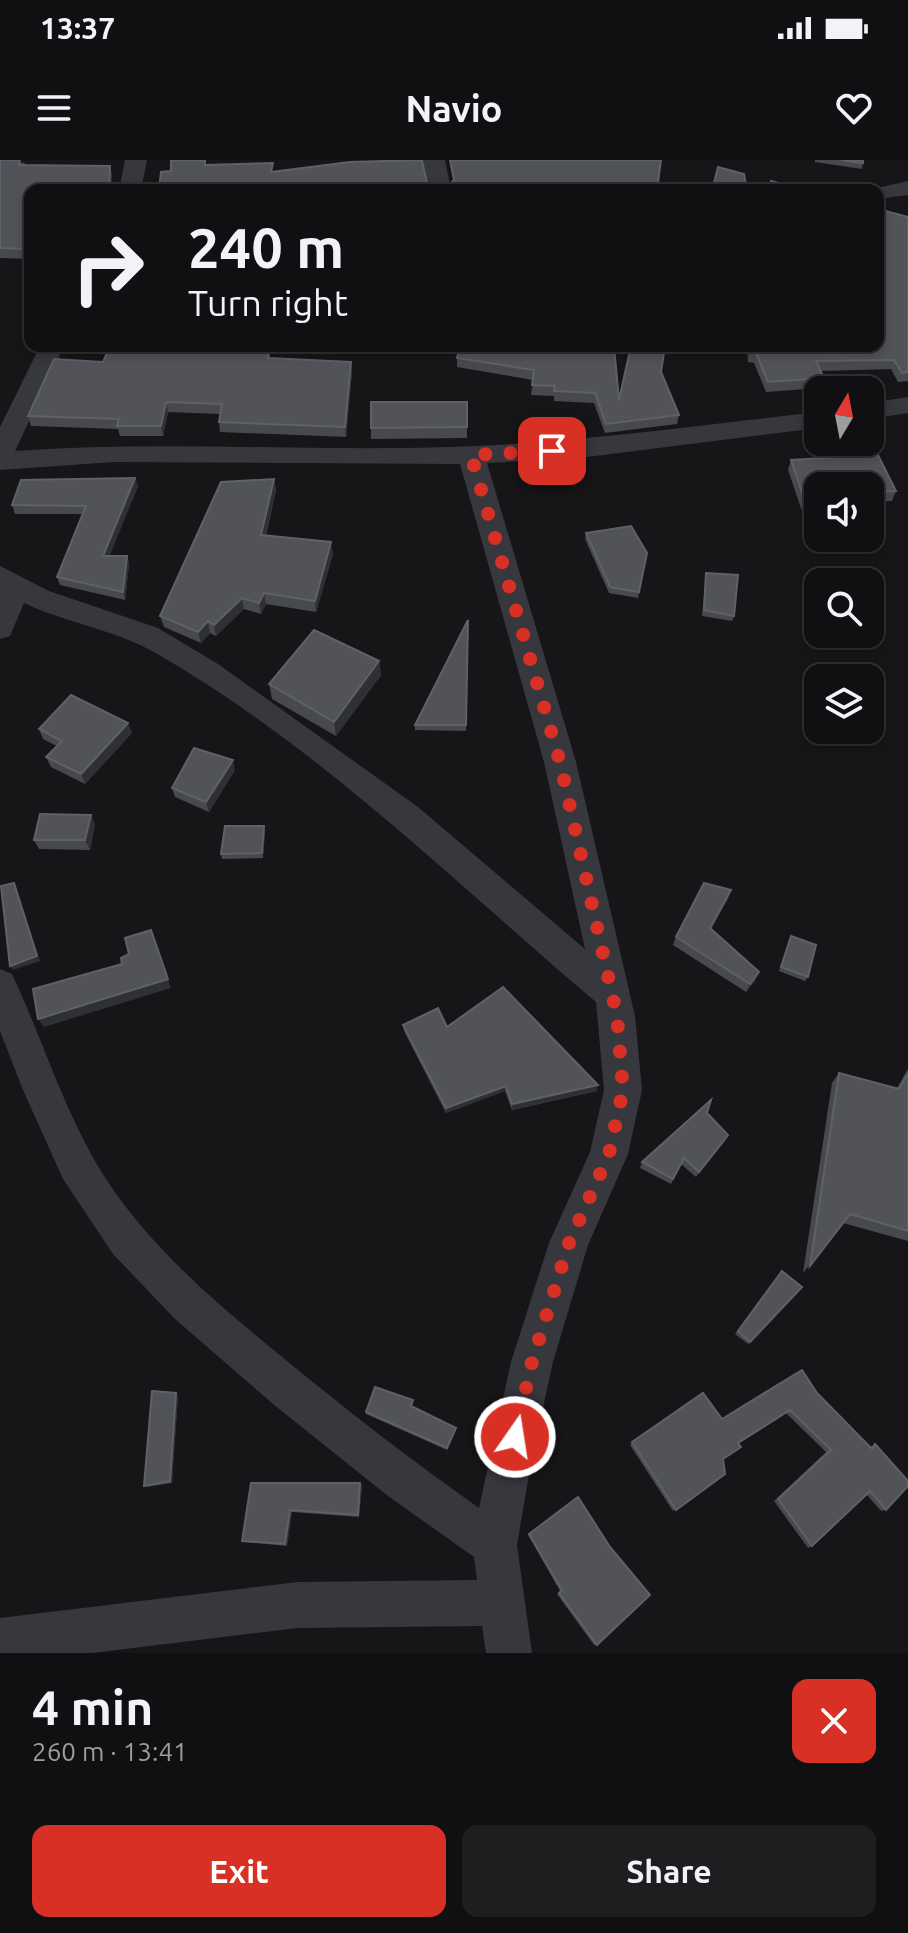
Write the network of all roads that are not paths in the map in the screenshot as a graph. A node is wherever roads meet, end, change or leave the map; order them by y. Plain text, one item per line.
1 (136, 160) edge
2 (434, 160) edge
3 (131, 184) edge
4 (439, 184) edge
5 (908, 188) edge
6 (884, 191) edge
7 (49, 352) edge
8 (908, 405) edge
9 (884, 409) edge
10 (804, 422) edge
11 (0, 454) edge
12 (471, 455) junction
13 (0, 461) edge
14 (7, 582) edge
15 (0, 628) edge
16 (0, 985) edge
17 (612, 994) junction
18 (495, 1545) junction
19 (504, 1603) junction
20 (0, 1641) edge
21 (509, 1653) edge

1 - 3 street
2 - 4 street
5 - 6 street
7 - 11 street
8 - 9 street
10 - 12 street
12 - 13 street
12 - 17 street
14 - 15 street
14 - 17 street
16 - 18 street
17 - 18 street
18 - 19 street
19 - 20 street
19 - 21 street

